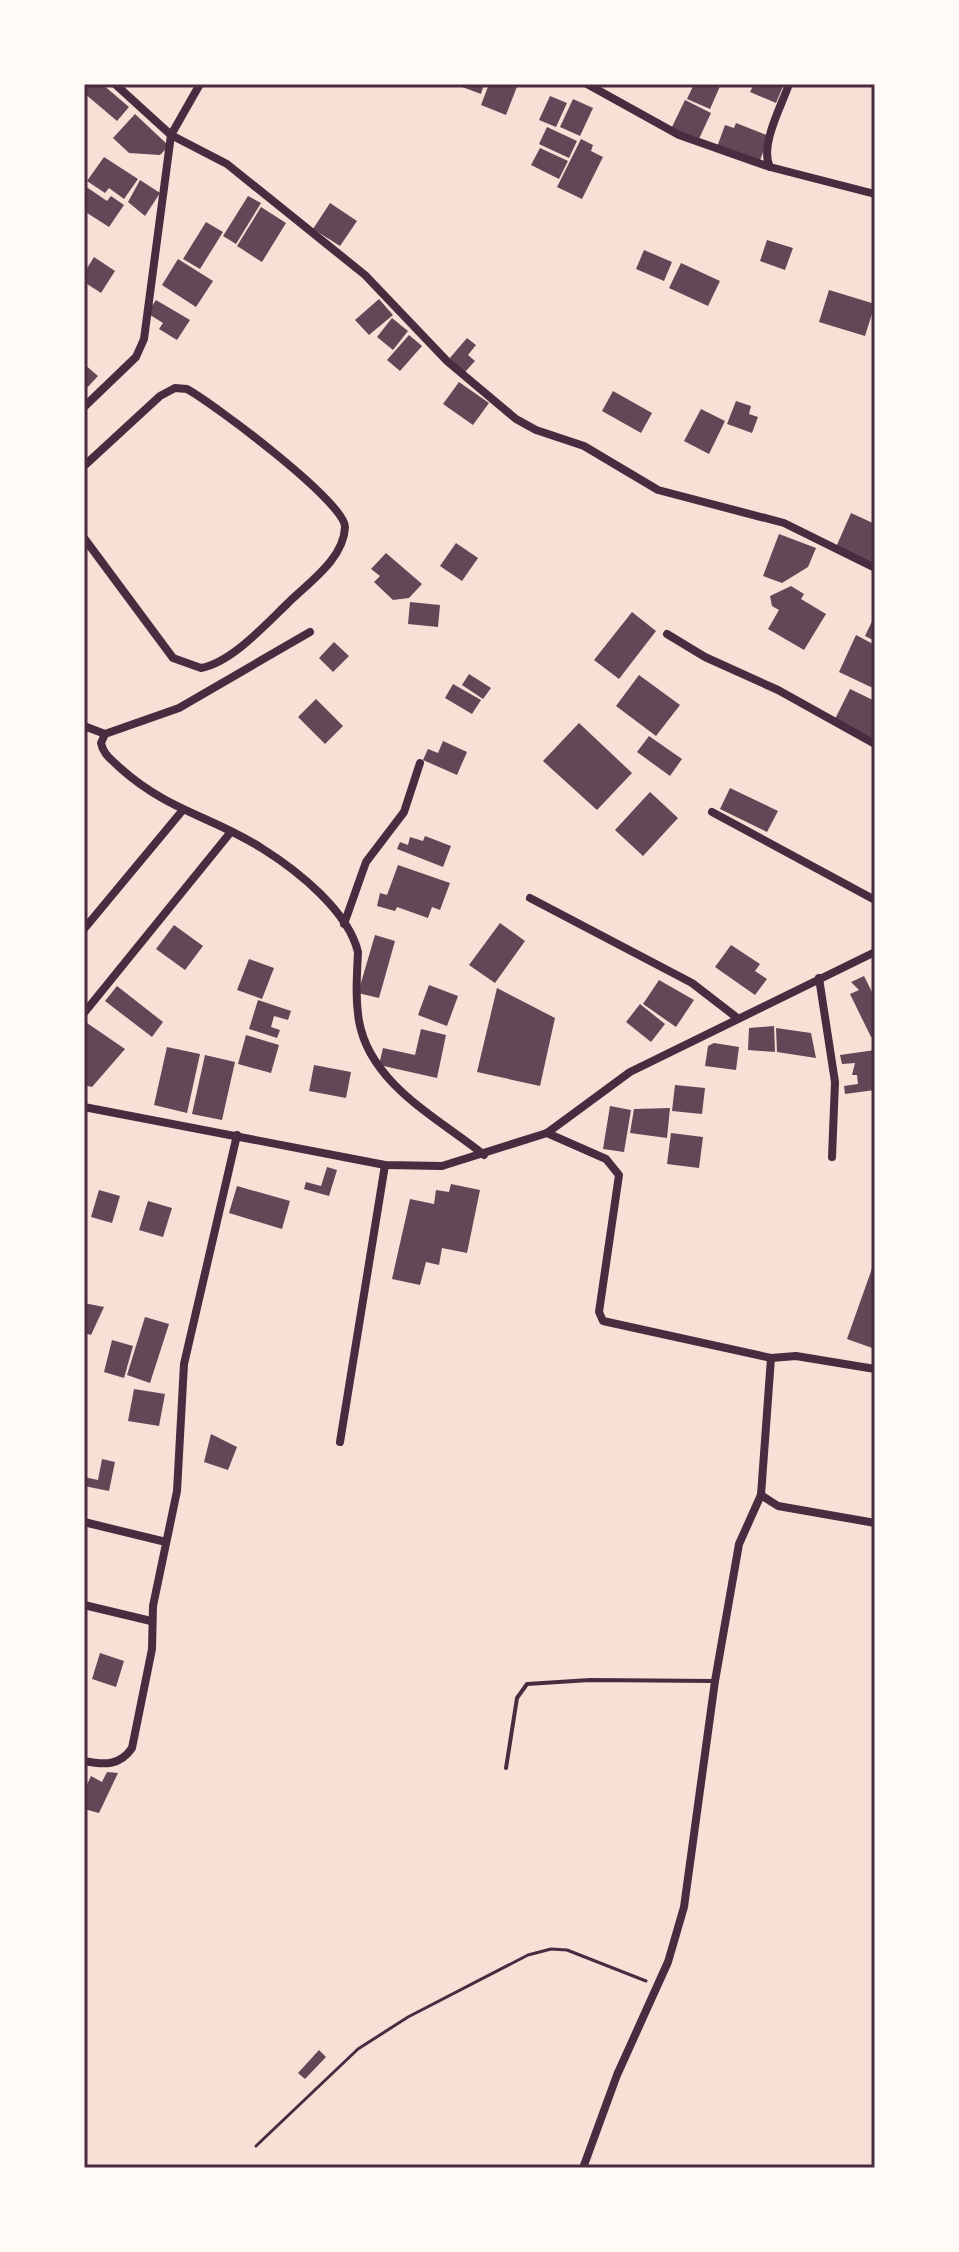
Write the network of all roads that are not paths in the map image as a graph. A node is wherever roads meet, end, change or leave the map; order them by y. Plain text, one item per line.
1 (115, 84) edge
2 (200, 84) edge
3 (587, 84) edge
4 (789, 84) edge
5 (171, 135) junction
6 (770, 167) junction
7 (875, 194) edge
8 (84, 407) edge
9 (84, 466) edge
10 (84, 538) edge
11 (875, 568) edge
12 (310, 632) dead end
13 (667, 634) dead end
14 (84, 726) edge
15 (105, 734) junction
16 (875, 744) edge
17 (420, 763) dead end
18 (182, 811) junction
19 (712, 812) dead end
20 (230, 833) junction
21 (530, 898) dead end
22 (875, 900) edge
23 (344, 924) junction
24 (84, 929) edge
25 (875, 952) edge
26 (819, 978) junction
27 (84, 1013) edge
28 (736, 1017) junction
29 (84, 1107) edge
30 (547, 1133) junction
31 (237, 1135) junction
32 (484, 1155) junction
33 (832, 1157) dead end
34 (385, 1165) junction
35 (771, 1358) junction
36 (875, 1369) edge
37 (340, 1442) dead end
38 (761, 1495) junction
39 (84, 1522) edge
40 (875, 1523) edge
41 (166, 1542) junction
42 (84, 1605) edge
43 (151, 1621) junction
44 (715, 1681) junction
45 (84, 1761) edge
46 (506, 1768) dead end
47 (583, 2168) edge

1 - 5 street
2 - 5 street
3 - 6 street
4 - 6 street
5 - 8 street
5 - 11 street
6 - 7 street
9 - 10 street
12 - 15 street
13 - 16 street
14 - 15 street
15 - 18 street
17 - 23 street
18 - 20 street
18 - 24 street
19 - 22 street
20 - 23 street
20 - 27 street
21 - 28 street
23 - 32 street
25 - 26 street
26 - 28 street
26 - 33 street
28 - 30 street
29 - 31 street
30 - 32 street
30 - 35 street
31 - 34 street
31 - 41 street
32 - 34 street
34 - 37 street
35 - 36 street
35 - 38 street
38 - 40 street
38 - 44 street
39 - 41 street
41 - 43 street
42 - 43 street
43 - 45 street
44 - 46 lane
44 - 47 street

